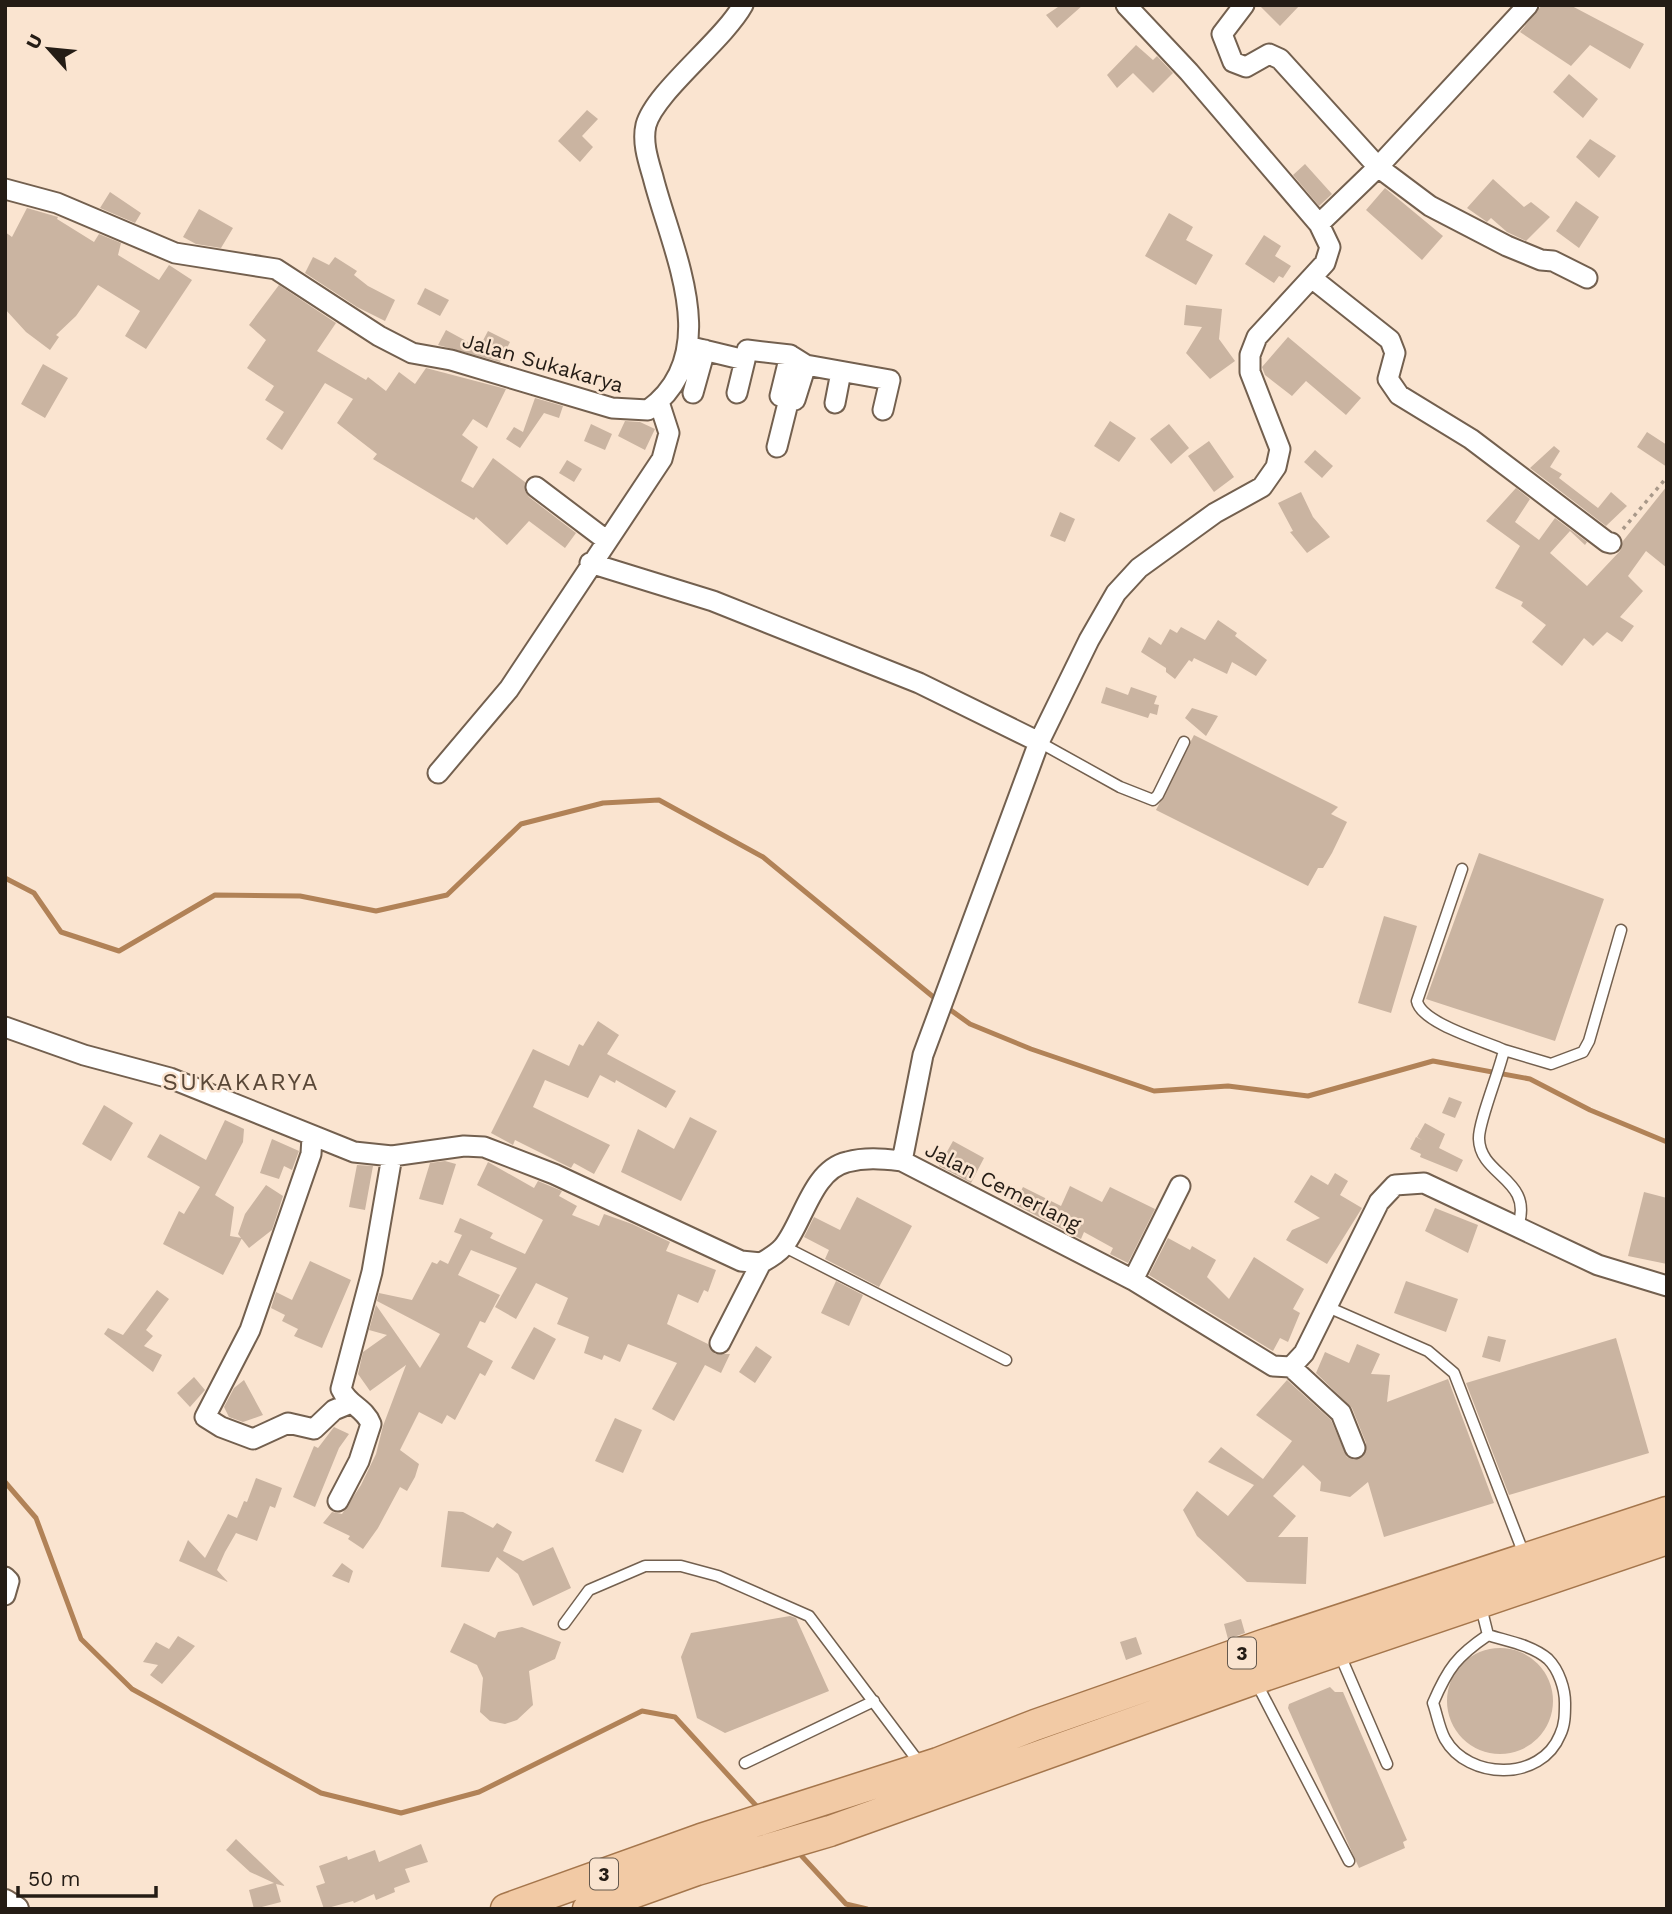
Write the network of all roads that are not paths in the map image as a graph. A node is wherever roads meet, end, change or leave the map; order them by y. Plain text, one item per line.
1 (743, 5) edge
2 (1126, 5) edge
3 (1244, 5) edge
4 (1528, 5) edge
5 (1378, 167) junction
6 (5, 189) edge
7 (1319, 225) junction
8 (1587, 278) dead end
9 (1313, 279) junction
10 (696, 348) junction
11 (745, 360) junction
12 (798, 360) junction
13 (841, 372) junction
14 (693, 393) dead end
15 (737, 393) dead end
16 (659, 402) junction
17 (835, 403) dead end
18 (883, 410) dead end
19 (777, 447) dead end
20 (536, 487) dead end
21 (606, 540) junction
22 (1611, 542) road end
23 (590, 563) junction
24 (1040, 742) junction
25 (1184, 742) dead end
26 (438, 773) dead end
27 (1462, 869) dead end
28 (1621, 930) dead end
29 (5, 1027) edge
30 (1504, 1050) junction
31 (312, 1137) junction
32 (392, 1156) junction
33 (902, 1161) junction
34 (1180, 1186) dead end
35 (1518, 1226) junction
36 (783, 1247) junction
37 (761, 1263) junction
38 (1133, 1280) junction
39 (1667, 1286) edge
40 (1329, 1307) junction
41 (720, 1343) dead end
42 (1006, 1360) dead end
43 (1291, 1367) junction
44 (351, 1403) junction
45 (1356, 1448) dead end
46 (338, 1501) dead end
47 (1667, 1512) edge
48 (1667, 1539) edge
49 (1530, 1572) junction
50 (5, 1577) edge
51 (5, 1595) edge
52 (1479, 1603) junction
53 (564, 1623) dead end
54 (1488, 1634) junction
55 (1338, 1652) junction
56 (1255, 1679) junction
57 (874, 1700) junction
58 (745, 1763) dead end
59 (1387, 1764) dead end
60 (924, 1768) junction
61 (825, 1817) junction
62 (1349, 1861) dead end
63 (5, 1902) edge
64 (16, 1909) edge
65 (506, 1909) edge
66 (588, 1909) edge

1 - 10 street
2 - 7 street
3 - 5 street
4 - 5 street
5 - 7 street
5 - 8 street
6 - 16 street, Jalan Sukakarya
7 - 9 street
9 - 22 street
9 - 24 street
10 - 11 street
10 - 14 street
10 - 16 street
11 - 12 street
11 - 15 street
12 - 13 street
12 - 19 street
13 - 17 street
13 - 18 street
16 - 21 street
20 - 21 street
21 - 23 street
23 - 24 street
23 - 26 street
24 - 25 lane
24 - 33 street
27 - 30 lane
28 - 30 lane
29 - 31 street
30 - 35 lane
31 - 32 street
31 - 44 street
32 - 37 street
32 - 44 street
33 - 36 street, Jalan Cemerlang
33 - 38 street, Jalan Cemerlang
34 - 38 street
35 - 39 street
35 - 40 street
36 - 37 street, Jalan Cemerlang
36 - 42 lane
37 - 41 street
38 - 43 street, Jalan Cemerlang
40 - 43 street
40 - 49 lane
43 - 45 street
44 - 46 street
47 - 49 main road, 3
48 - 49 main road, 3
49 - 52 main road, 3
49 - 60 main road, 3
50 - 51 street
52 - 54 lane
52 - 55 main road, 3
53 - 57 lane
54 - 54 lane
55 - 56 main road, 3
55 - 59 lane
56 - 61 main road, 3
56 - 62 lane
57 - 58 lane
57 - 60 lane
60 - 61 main road, 3
61 - 65 main road, 3
61 - 66 main road, 3
63 - 64 street

